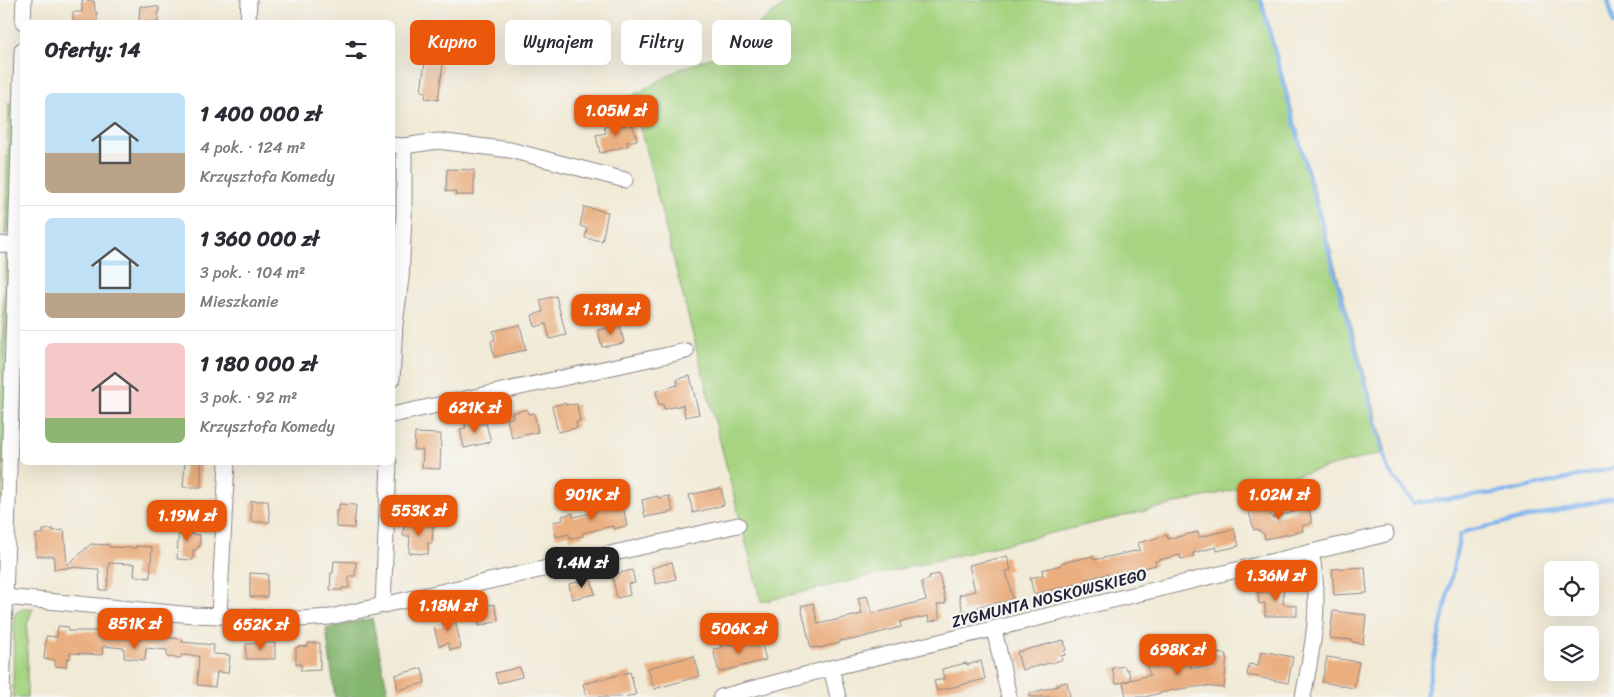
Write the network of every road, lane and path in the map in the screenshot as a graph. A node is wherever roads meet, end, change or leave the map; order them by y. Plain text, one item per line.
1 (24, 0) edge
2 (249, 0) edge
3 (23, 20) edge
4 (248, 20) edge
5 (398, 146) edge
6 (626, 180) dead end
7 (0, 244) edge
8 (20, 246) edge
9 (395, 324) edge
10 (686, 351) dead end
11 (17, 410) edge
12 (395, 414) edge
13 (227, 465) edge
14 (389, 465) edge
15 (738, 525) dead end
16 (1386, 534) dead end
17 (1311, 552) junction
18 (383, 605) junction
19 (3, 606) edge
20 (219, 616) junction
21 (994, 629) junction
22 (831, 668) junction
23 (2, 697) edge
24 (721, 697) edge
25 (838, 697) edge
26 (1009, 697) edge
27 (1303, 697) edge

1 - 3 street
2 - 4 street
5 - 6 street
5 - 9 street
7 - 8 street
8 - 11 street
10 - 12 street
11 - 19 street
13 - 20 street
14 - 18 street
15 - 18 street
16 - 17 street, ZYGMUNTA NOSKOWSKIEGO
17 - 21 street, ZYGMUNTA NOSKOWSKIEGO
17 - 27 street
18 - 20 street
19 - 20 street
19 - 23 street
21 - 22 street, ZYGMUNTA NOSKOWSKIEGO
21 - 26 street
22 - 24 street, ZYGMUNTA NOSKOWSKIEGO
22 - 25 street

